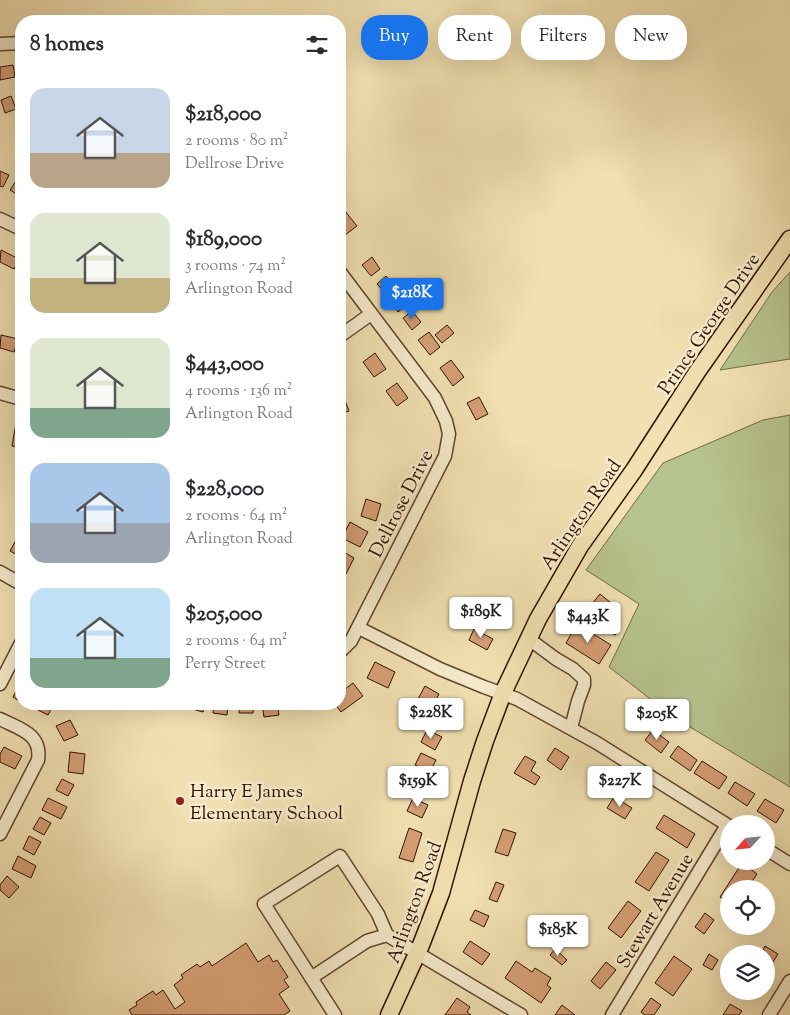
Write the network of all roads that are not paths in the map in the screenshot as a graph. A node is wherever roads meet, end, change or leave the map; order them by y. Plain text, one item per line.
1 (15, 43) edge
2 (0, 44) edge
3 (0, 218) edge
4 (15, 226) edge
5 (790, 239) edge
6 (346, 280) edge
7 (371, 314) junction
8 (346, 332) edge
9 (0, 393) edge
10 (15, 397) edge
11 (660, 430) joint
12 (0, 572) edge
13 (15, 581) edge
14 (359, 628) junction
15 (528, 639) junction
16 (346, 646) edge
17 (15, 655) edge
18 (0, 684) edge
19 (504, 693) junction
20 (0, 718) edge
21 (570, 728) junction
22 (720, 820) edge
23 (0, 834) edge
24 (720, 838) edge
25 (775, 855) edge
26 (790, 864) edge
27 (388, 935) junction
28 (418, 954) junction
29 (311, 978) junction
30 (790, 981) edge
31 (335, 1015) edge
32 (390, 1015) edge
33 (521, 1015) edge
34 (612, 1015) edge
35 (769, 1015) edge

1 - 2 street
3 - 4 street
5 - 11 main road, Prince George Drive
6 - 7 street, Dellrose Drive
7 - 8 street
7 - 14 street, Dellrose Drive
9 - 10 street
11 - 15 main road, Arlington Road
12 - 13 street
14 - 16 street, Dellrose Drive
14 - 19 street
15 - 19 main road, Arlington Road
15 - 21 street
17 - 18 street
19 - 21 street
19 - 28 main road, Arlington Road
20 - 23 street
21 - 22 street
24 - 34 street, Stewart Avenue
25 - 26 street
27 - 28 street
27 - 29 street
27 - 29 street
28 - 32 main road, Arlington Road
28 - 33 street
29 - 31 street
30 - 35 street

